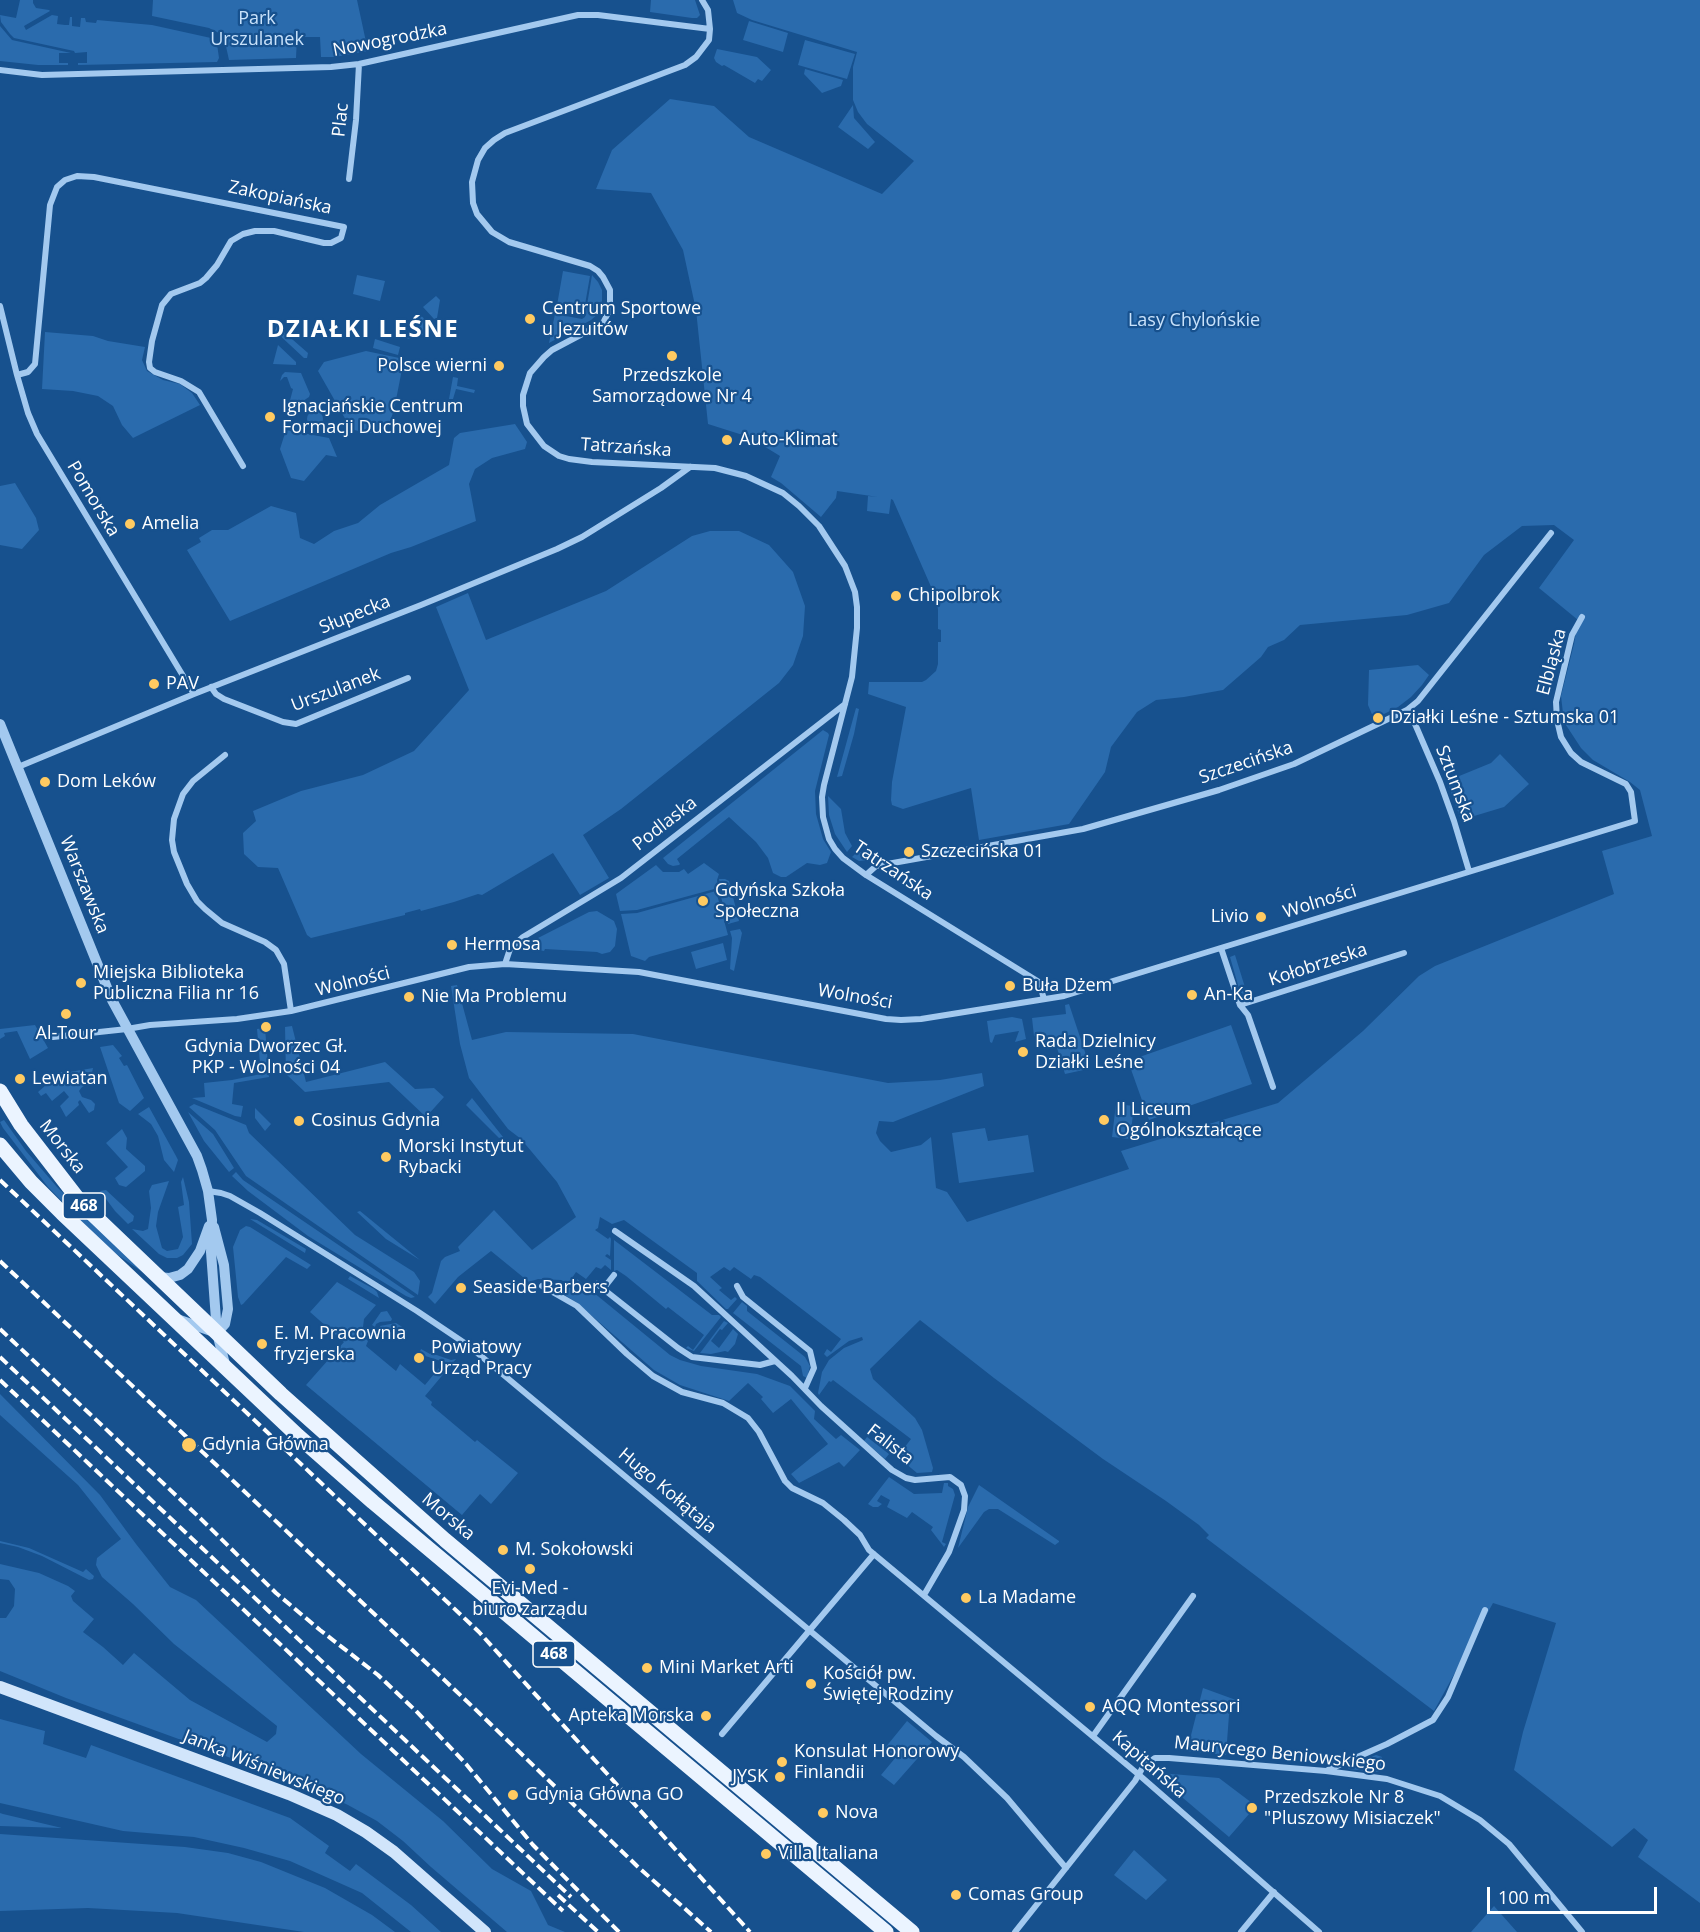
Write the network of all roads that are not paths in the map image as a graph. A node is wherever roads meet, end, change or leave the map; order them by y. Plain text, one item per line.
1 (702, 0) edge
2 (710, 29) junction
3 (359, 64) junction
4 (0, 70) edge
5 (349, 179) dead end
6 (0, 306) edge
7 (17, 375) junction
8 (243, 466) dead end
9 (690, 467) junction
10 (1551, 533) dead end
11 (1582, 617) dead end
12 (408, 678) dead end
13 (212, 687) junction
14 (194, 694) junction
15 (845, 704) junction
16 (1407, 710) junction
17 (0, 723) edge
18 (225, 756) dead end
19 (18, 767) junction
20 (1635, 821) joint
21 (1469, 871) junction
22 (866, 876) junction
23 (1221, 948) junction
24 (1404, 953) dead end
25 (506, 964) junction
26 (1044, 999) junction
27 (1240, 1005) junction
28 (291, 1011) junction
29 (128, 1029) junction
30 (52, 1037) dead end
31 (1273, 1087) dead end
32 (0, 1091) edge
33 (0, 1145) edge
34 (208, 1191) junction
35 (212, 1220) junction
36 (615, 1231) dead end
37 (614, 1275) dead end
38 (158, 1277) junction
39 (597, 1284) dead end
40 (542, 1286) dead end
41 (737, 1286) dead end
42 (603, 1289) junction
43 (171, 1317) junction
44 (217, 1333) junction
45 (776, 1361) junction
46 (227, 1371) junction
47 (805, 1388) junction
48 (874, 1554) junction
49 (924, 1595) junction
50 (1193, 1596) dead end
51 (1485, 1610) dead end
52 (810, 1631) junction
53 (0, 1687) edge
54 (722, 1734) dead end
55 (1093, 1736) junction
56 (1326, 1771) junction
57 (1138, 1774) junction
58 (1066, 1868) junction
59 (1274, 1892) junction
60 (485, 1932) edge
61 (886, 1932) edge
62 (912, 1932) edge
63 (1015, 1932) edge
64 (1241, 1932) edge
65 (1319, 1932) edge
66 (1582, 1932) edge

1 - 2 street
2 - 3 street, Nowogrodzka
2 - 9 street, Tatrzańska
3 - 4 street, Nowogrodzka
3 - 5 street, Plac
6 - 7 street, Pomorska
7 - 8 street, Zakopiańska
7 - 14 street, Pomorska
9 - 13 street, Słupecka
9 - 15 street, Tatrzańska
10 - 16 street, Szczecińska
11 - 20 street, Elbląska
12 - 13 street, Urszulanek
13 - 14 street, Słupecka
14 - 19 street, Słupecka
15 - 22 street, Tatrzańska
15 - 25 street, Podlaska
16 - 21 street, Sztumska
16 - 22 street, Szczecińska
17 - 19 street, Warszawska
18 - 28 street
19 - 29 street, Warszawska
20 - 21 street, Wolności
21 - 23 street, Wolności
22 - 26 street, Tatrzańska
23 - 26 street, Wolności
23 - 27 street
24 - 27 street, Kołobrzeska
25 - 26 street, Wolności
25 - 28 street, Wolności
27 - 31 street
28 - 29 street, Wolności
29 - 30 street, Wolności
29 - 34 street, Warszawska
32 - 38 main road, Morska / 468
33 - 43 main road, Morska / 468
34 - 35 street, Warszawska
34 - 52 street, Hugo Kołłątaja
35 - 38 street, Warszawska
35 - 44 street, Warszawska
36 - 45 street, Falista
37 - 42 street
38 - 44 main road, Morska / 468
39 - 42 street
40 - 48 street, Kapitańska
41 - 47 street
42 - 45 street
43 - 44 street
43 - 46 main road, Morska / 468
44 - 46 street, Warszawska
44 - 62 main road, Morska / 468
45 - 47 street, Falista
46 - 61 main road, Morska / 468
47 - 49 street, Falista
48 - 49 street, Kapitańska
48 - 52 street
49 - 55 street, Kapitańska
50 - 55 street
51 - 56 street
52 - 54 street
52 - 58 street, Hugo Kołłątaja
53 - 60 main road, Janka Wiśniewskiego
55 - 57 street, Kapitańska
56 - 57 street, Maurycego Beniowskiego
56 - 66 street, Maurycego Beniowskiego
57 - 58 street
57 - 59 street, Kapitańska
58 - 63 street
59 - 64 street
59 - 65 street, Kapitańska

